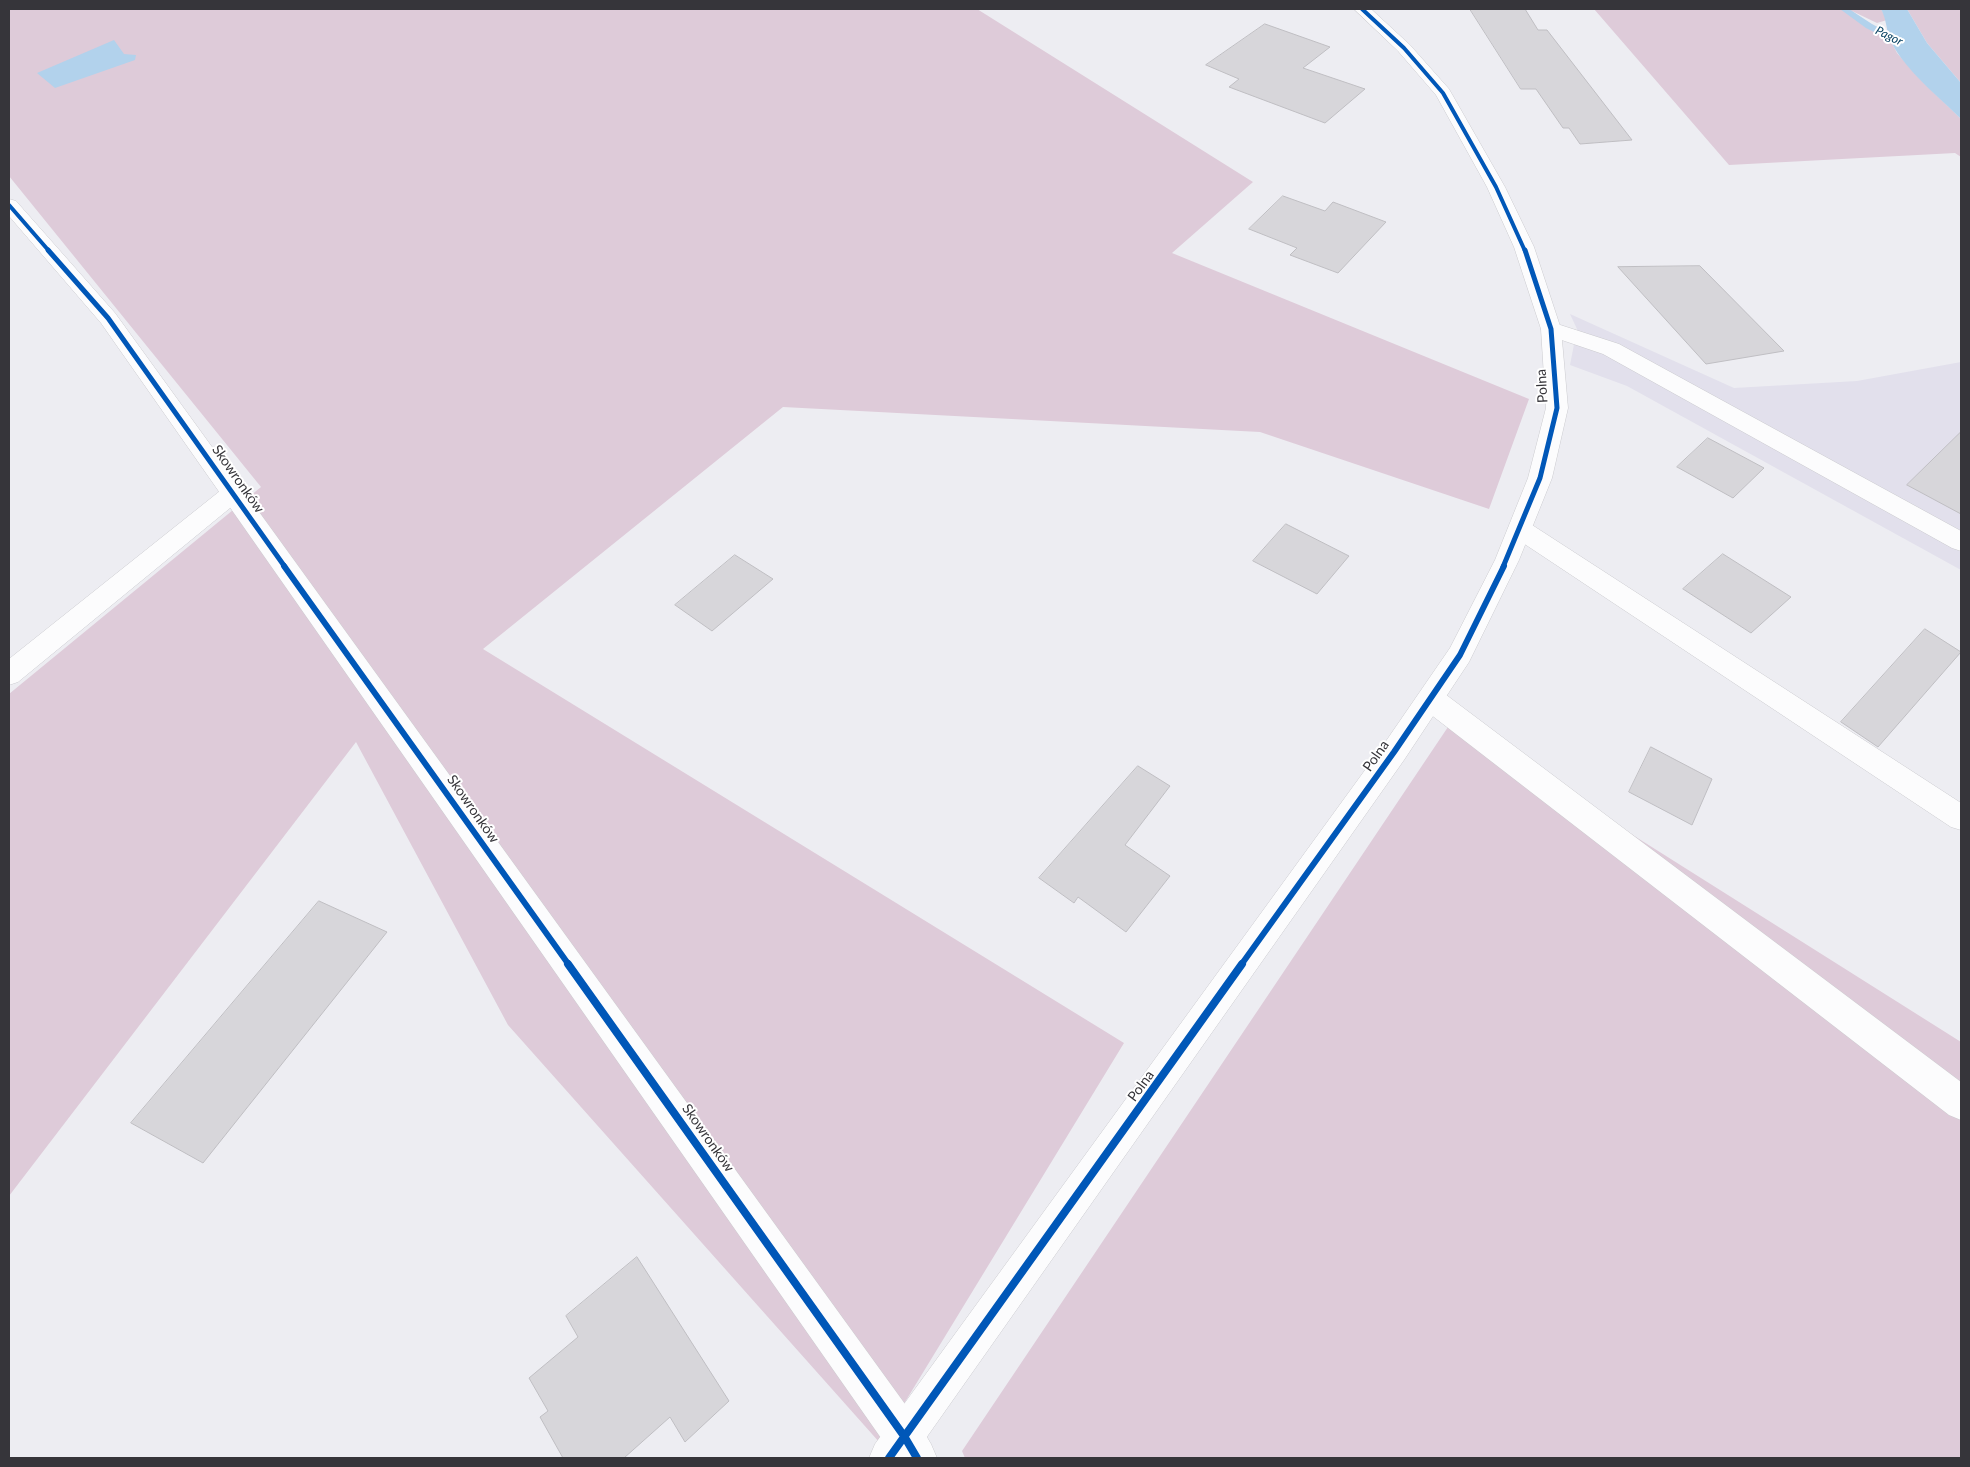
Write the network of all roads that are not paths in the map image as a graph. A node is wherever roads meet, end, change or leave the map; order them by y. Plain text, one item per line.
1 (1362, 9) edge
2 (12, 212) edge
3 (1551, 329) junction
4 (233, 493) junction
5 (1520, 528) junction
6 (1961, 542) edge
7 (9, 674) edge
8 (1431, 698) junction
9 (1961, 818) edge
10 (1961, 1103) edge
11 (904, 1451) edge

1 - 3 street, Polna
2 - 4 street, Skowronków
3 - 5 street, Polna
3 - 6 street
4 - 7 street, Skowronków
4 - 11 street, Skowronków
5 - 8 street, Polna
5 - 9 street
8 - 10 street
8 - 11 street, Polna

